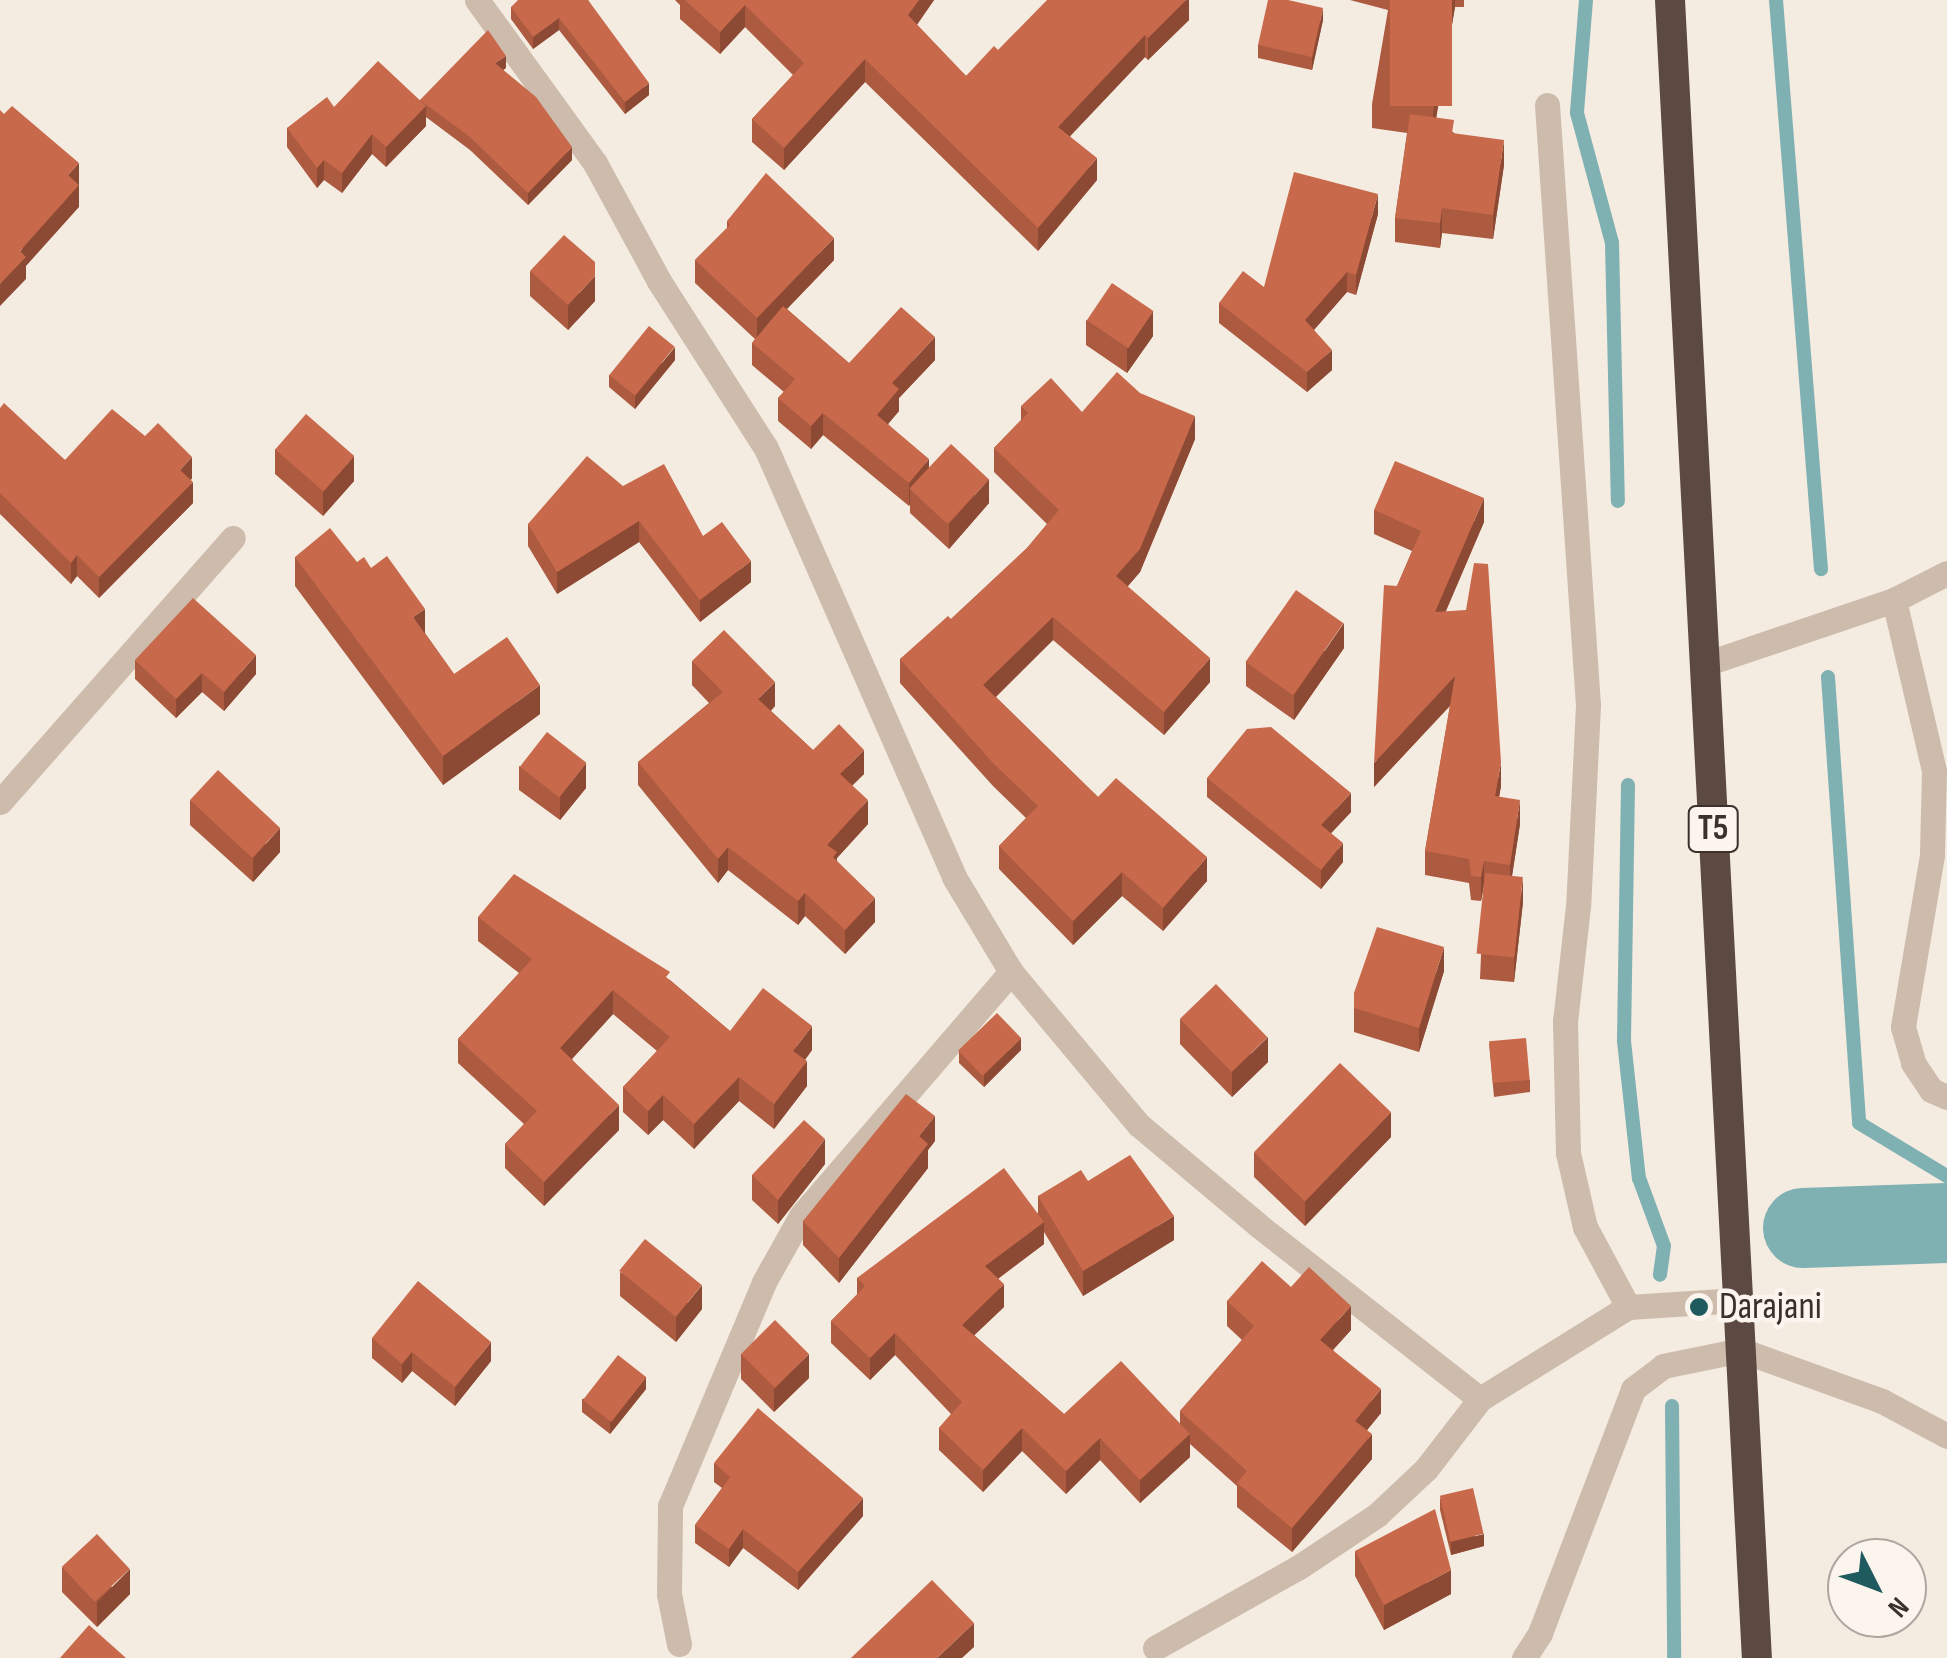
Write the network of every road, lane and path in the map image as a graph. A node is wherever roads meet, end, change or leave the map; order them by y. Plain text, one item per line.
1 (476, 0) edge
2 (1670, 0) edge
3 (1547, 105) dead end
4 (233, 538) dead end
5 (1947, 573) edge
6 (1894, 600) junction
7 (1705, 664) junction
8 (0, 802) edge
9 (1011, 972) junction
10 (1947, 1097) edge
11 (1738, 1300) junction
12 (1628, 1307) junction
13 (1741, 1350) junction
14 (1480, 1399) junction
15 (1947, 1436) edge
16 (678, 1644) dead end
17 (1156, 1648) dead end
18 (1524, 1658) edge
19 (1758, 1658) edge

1 - 9 street
2 - 7 highway, T5
3 - 12 street
4 - 8 street
5 - 6 street
6 - 7 street
6 - 10 street
7 - 11 highway, T5
9 - 14 street
9 - 16 street
11 - 12 street
11 - 13 highway, T5
12 - 14 street
13 - 15 street
13 - 18 street
13 - 19 highway, T5
14 - 17 street

